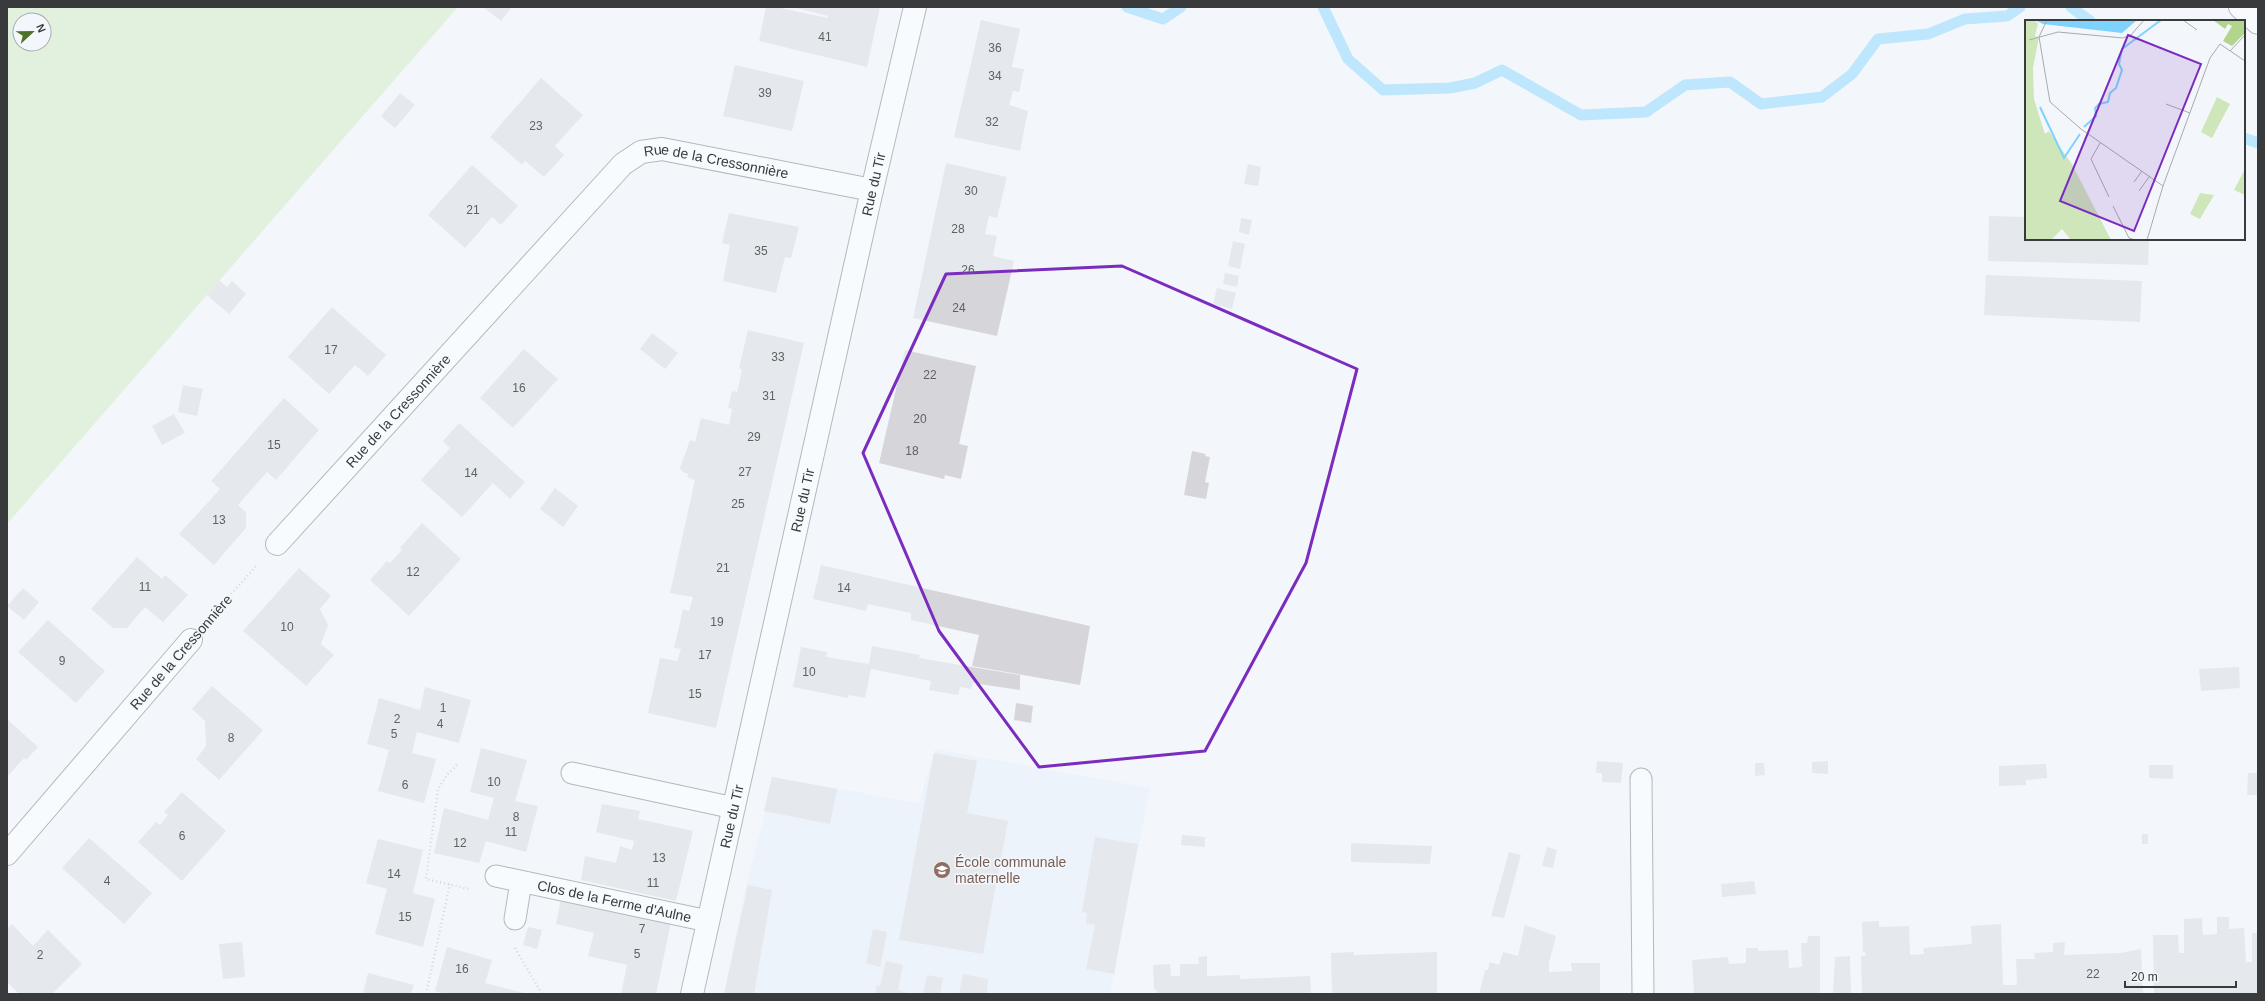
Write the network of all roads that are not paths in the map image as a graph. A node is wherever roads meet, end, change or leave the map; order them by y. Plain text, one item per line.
1 (915, 7) edge
2 (2240, 7) edge
3 (2258, 23) edge
4 (872, 190) junction
5 (277, 544) road end
6 (190, 640) road end
7 (572, 773) dead end
8 (1640, 779) dead end
9 (734, 808) junction
10 (7, 854) edge
11 (496, 876) dead end
12 (521, 882) junction
13 (515, 919) dead end
14 (708, 921) junction
15 (692, 994) edge
16 (1643, 994) edge

1 - 4 street, Rue du Tir
2 - 3 street
4 - 5 street, Rue de la Cressonnière
4 - 9 street, Rue du Tir
6 - 10 street, Rue de la Cressonnière
7 - 9 lane
8 - 16 lane
9 - 14 street, Rue du Tir
11 - 12 lane, Clos de la Ferme d'Aulne
12 - 13 lane, Clos de la Ferme d'Aulne
12 - 14 lane, Clos de la Ferme d'Aulne
14 - 15 street, Rue du Tir

